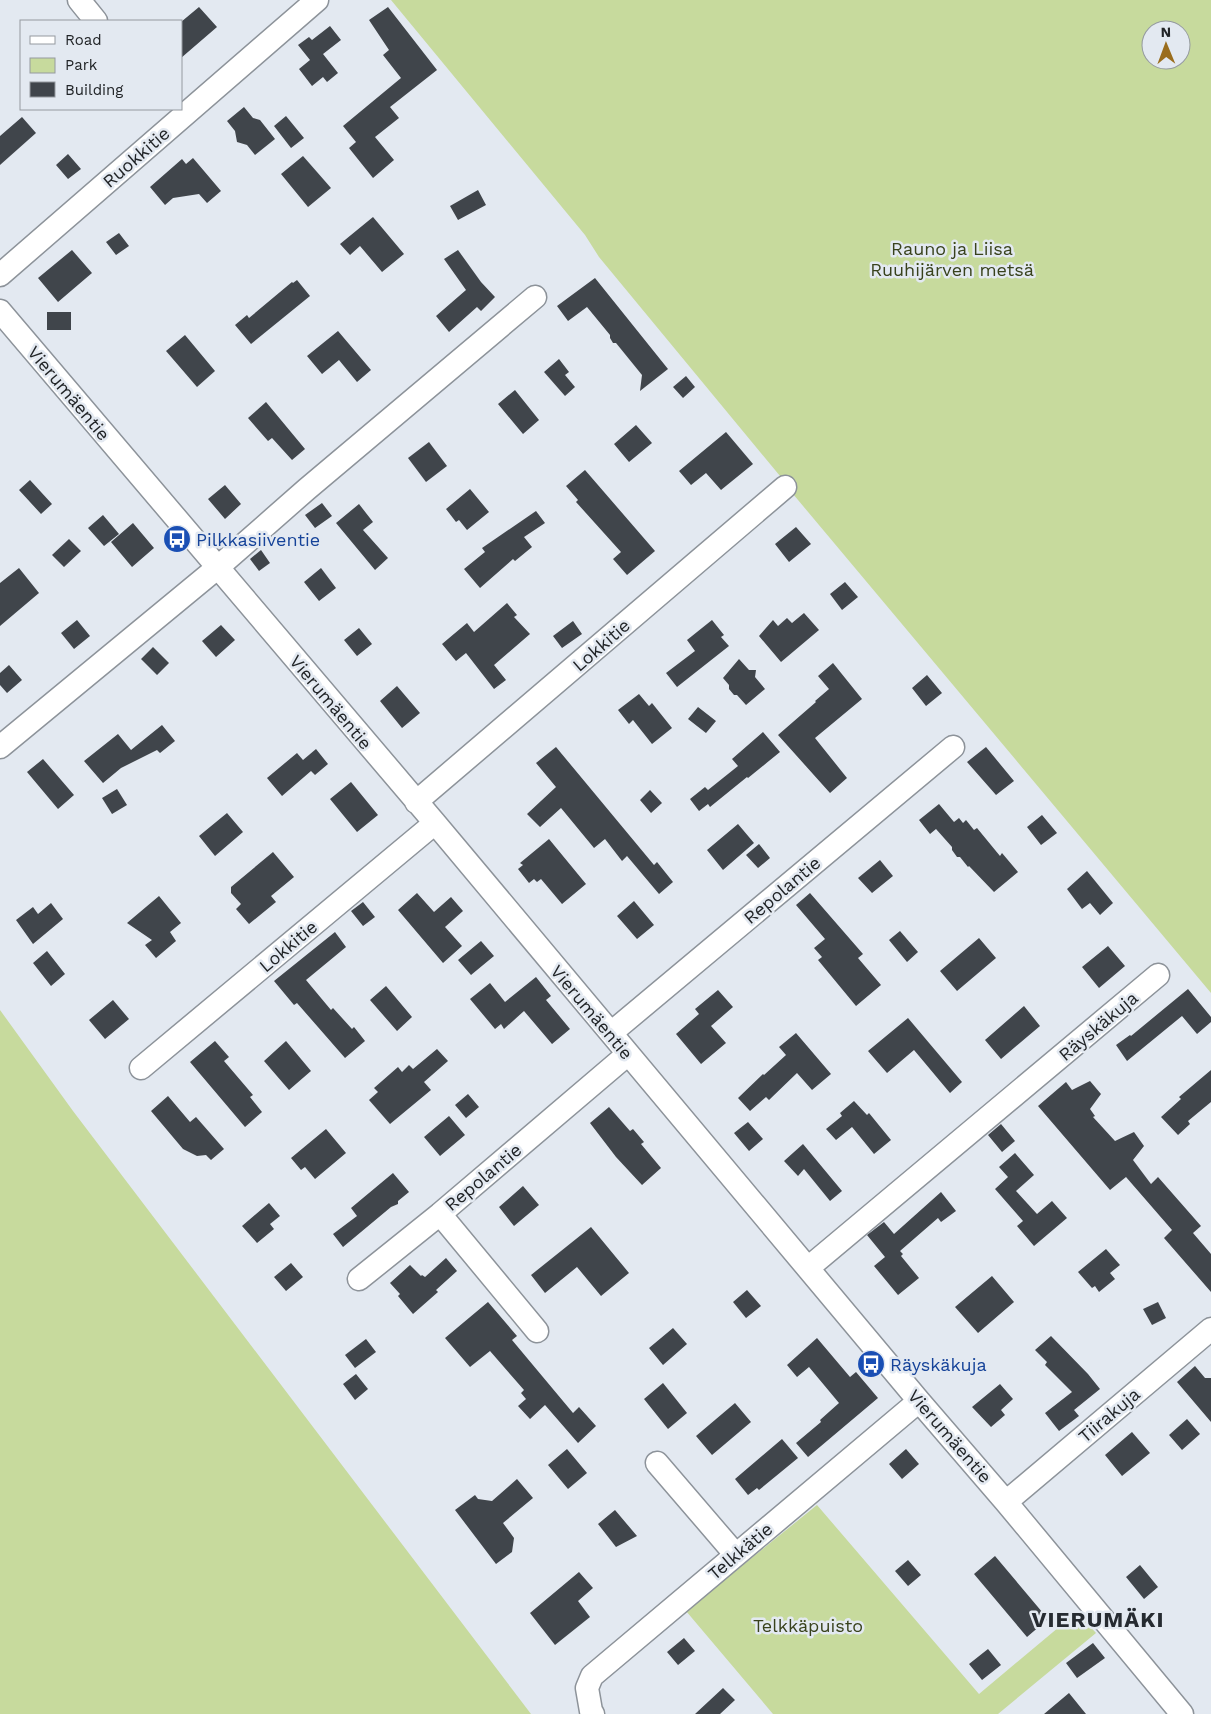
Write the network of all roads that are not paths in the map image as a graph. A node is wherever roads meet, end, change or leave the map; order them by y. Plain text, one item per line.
1 (78, 0) edge
2 (317, 0) edge
3 (95, 20) edge
4 (182, 108) edge
5 (173, 115) edge
6 (0, 275) edge
7 (536, 296) dead end
8 (0, 311) edge
9 (785, 488) dead end
10 (217, 568) junction
11 (0, 747) edge
12 (953, 747) dead end
13 (416, 802) junction
14 (435, 823) junction
15 (1158, 975) dead end
16 (611, 1033) junction
17 (628, 1054) junction
18 (142, 1068) dead end
19 (440, 1214) junction
20 (808, 1268) junction
21 (359, 1279) dead end
22 (1211, 1328) edge
23 (537, 1331) dead end
24 (919, 1401) junction
25 (657, 1463) dead end
26 (1006, 1502) junction
27 (736, 1555) junction
28 (594, 1714) edge
29 (1182, 1714) edge

1 - 3 street
2 - 4 street, Ruokkitie
5 - 6 street, Ruokkitie
7 - 10 street
8 - 10 street, Vierumäentie
9 - 13 street, Lokkitie
10 - 11 street
10 - 13 street, Vierumäentie
12 - 16 street, Repolantie
13 - 14 street, Vierumäentie
14 - 16 street, Vierumäentie
14 - 18 street, Lokkitie
15 - 20 street, Räyskäkuja
16 - 17 street, Vierumäentie
17 - 19 street, Repolantie
17 - 20 street, Vierumäentie
19 - 21 street, Repolantie
19 - 23 street
20 - 24 street, Vierumäentie
22 - 26 street, Tiirakuja
24 - 26 street, Vierumäentie
24 - 27 street, Telkkätie
25 - 27 street
26 - 29 street, Vierumäentie
27 - 28 street, Telkkätie

